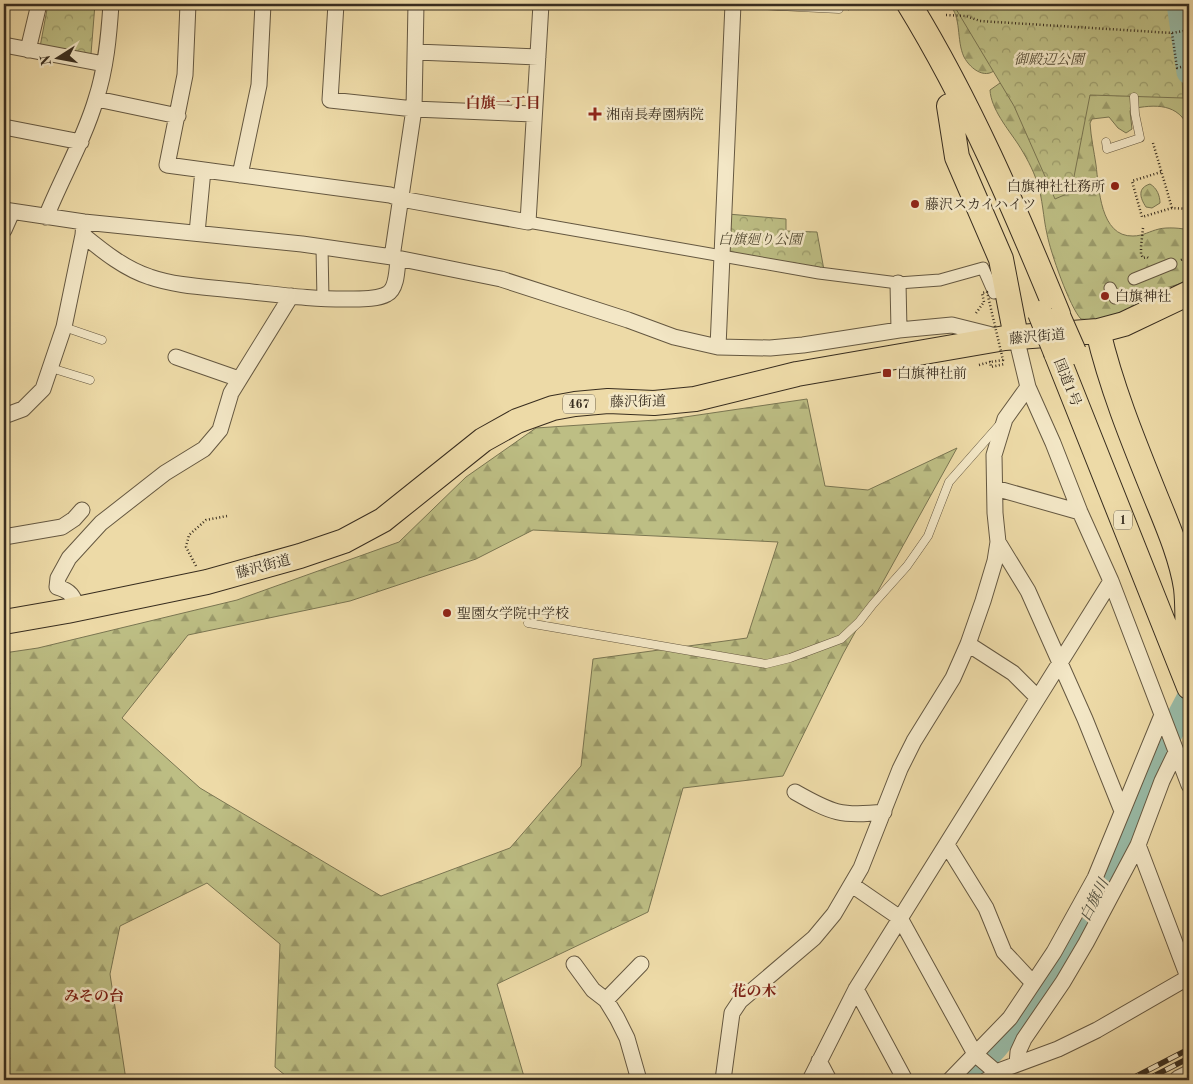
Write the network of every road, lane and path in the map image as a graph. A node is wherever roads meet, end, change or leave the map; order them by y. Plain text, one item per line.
1 (39, 4) edge
2 (111, 4) edge
3 (188, 4) edge
4 (263, 4) edge
5 (336, 4) edge
6 (416, 4) edge
7 (541, 4) edge
8 (721, 4) edge
9 (733, 4) edge
10 (891, 4) edge
11 (909, 4) edge
12 (839, 9) dead end
13 (946, 15) dead end
14 (1189, 30) edge
15 (1174, 33) junction
16 (4, 44) edge
17 (28, 50) junction
18 (416, 52) junction
19 (538, 56) junction
20 (104, 64) junction
21 (1186, 66) dead end
22 (1134, 97) dead end
23 (97, 99) junction
24 (949, 106) junction
25 (414, 109) junction
26 (534, 114) junction
27 (178, 116) junction
28 (4, 128) edge
29 (81, 142) junction
30 (1106, 142) dead end
31 (1153, 143) dead end
32 (203, 170) junction
33 (1161, 172) junction
34 (240, 175) junction
35 (401, 198) junction
36 (1172, 208) junction
37 (1189, 209) edge
38 (8, 211) edge
39 (46, 217) junction
40 (528, 222) junction
41 (84, 228) junction
42 (1143, 228) dead end
43 (4, 230) edge
44 (197, 233) junction
45 (322, 247) junction
46 (1188, 251) dead end
47 (1187, 255) dead end
48 (723, 256) junction
49 (395, 258) junction
50 (1171, 264) dead end
51 (1153, 272) junction
52 (1134, 279) dead end
53 (898, 283) junction
54 (1189, 292) edge
55 (994, 293) dead end
56 (291, 296) junction
57 (323, 300) junction
58 (976, 313) dead end
59 (1049, 313) junction
60 (64, 326) junction
61 (899, 330) junction
62 (1098, 331) junction
63 (1010, 337) junction
64 (102, 340) dead end
65 (718, 347) junction
66 (1065, 353) junction
67 (176, 357) dead end
68 (990, 362) junction
69 (1004, 364) dead end
70 (980, 365) dead end
71 (50, 368) junction
72 (240, 379) junction
73 (90, 380) dead end
74 (1028, 387) junction
75 (4, 416) edge
76 (1005, 419) junction
77 (995, 488) junction
78 (82, 510) dead end
79 (1080, 512) junction
80 (227, 516) dead end
81 (4, 537) edge
82 (998, 542) junction
83 (1111, 581) junction
84 (207, 582) junction
85 (78, 608) junction
86 (4, 622) edge
87 (528, 623) dead end
88 (1188, 643) edge
89 (968, 644) junction
90 (1060, 663) junction
91 (1189, 687) edge
92 (1038, 698) junction
93 (1162, 715) junction
94 (1176, 752) junction
95 (1189, 785) edge
96 (795, 792) dead end
97 (1122, 811) junction
98 (884, 812) junction
99 (947, 845) junction
100 (1138, 845) junction
101 (852, 885) junction
102 (900, 918) junction
103 (574, 964) dead end
104 (641, 964) dead end
105 (1189, 977) edge
106 (1033, 983) junction
107 (856, 989) junction
108 (606, 1000) junction
109 (975, 1054) junction
110 (818, 1061) junction
111 (1017, 1064) junction
112 (1189, 1075) edge
113 (990, 1076) edge
114 (639, 1080) edge
115 (723, 1080) edge
116 (810, 1080) edge
117 (829, 1080) edge
118 (905, 1080) edge
119 (950, 1080) edge
120 (1179, 1080) edge

1 - 17 street
2 - 20 street
3 - 27 street
4 - 34 street
5 - 25 street
6 - 18 street
7 - 19 street
8 - 9 street
9 - 12 lane
9 - 48 street
10 - 24 highway, 国道1号 / 1
11 - 59 highway, 国道1号 / 1
13 - 15 path
14 - 15 path
15 - 21 path
16 - 17 street
17 - 20 street
18 - 19 street
18 - 25 street
19 - 26 street
20 - 23 street
22 - 30 lane
23 - 27 street
23 - 29 street
24 - 59 highway, 国道1号 / 1
24 - 63 highway
25 - 26 street
25 - 35 street
26 - 40 street
27 - 32 street
28 - 29 street
29 - 39 street
31 - 33 path
32 - 34 street
32 - 44 street
33 - 36 path
33 - 36 path
34 - 35 street
35 - 40 street
35 - 49 street
36 - 37 path
38 - 39 street
38 - 43 street
39 - 41 street
40 - 48 street
41 - 44 street
41 - 56 street
41 - 60 street
42 - 51 path
44 - 45 street
45 - 49 street
45 - 57 street
46 - 47 path
48 - 53 street
48 - 65 street
49 - 57 street
49 - 65 street
50 - 51 street
51 - 52 street
53 - 55 street
53 - 61 street
54 - 62 highway, 藤沢街道 / 467
56 - 57 street
56 - 72 street
58 - 68 path, bridge
59 - 66 highway, 国道1号 / 1, bridge
60 - 64 lane
60 - 71 street
61 - 63 street
61 - 65 street
62 - 63 highway, 藤沢街道 / 467
62 - 88 highway
63 - 74 street
63 - 84 highway, 藤沢街道 / 467
66 - 88 highway, 国道1号 / 1
66 - 91 highway, 国道1号 / 1
67 - 72 street
68 - 69 path
68 - 70 path
71 - 73 lane
71 - 75 street
72 - 85 street
74 - 76 street
74 - 79 street
76 - 77 street
76 - 87 lane
77 - 79 street
77 - 82 street
78 - 81 street
79 - 83 street
80 - 84 path
82 - 89 street
82 - 90 street
83 - 90 street
83 - 93 street
84 - 85 highway, 藤沢街道 / 467
85 - 86 highway, 藤沢街道 / 467
89 - 92 street
89 - 98 street
90 - 92 street
90 - 97 street
92 - 99 street
93 - 94 street
93 - 97 street
94 - 95 street
94 - 100 street
96 - 98 street
97 - 106 street
98 - 101 street
99 - 102 street
99 - 106 street
100 - 105 street
100 - 111 street
101 - 102 street
101 - 115 street
102 - 107 street
102 - 109 street
103 - 108 street
104 - 108 street
105 - 111 street
106 - 109 street
107 - 110 street
107 - 118 street
108 - 114 street
109 - 113 street
109 - 119 street
110 - 116 street
110 - 117 street
111 - 113 street
112 - 120 street

